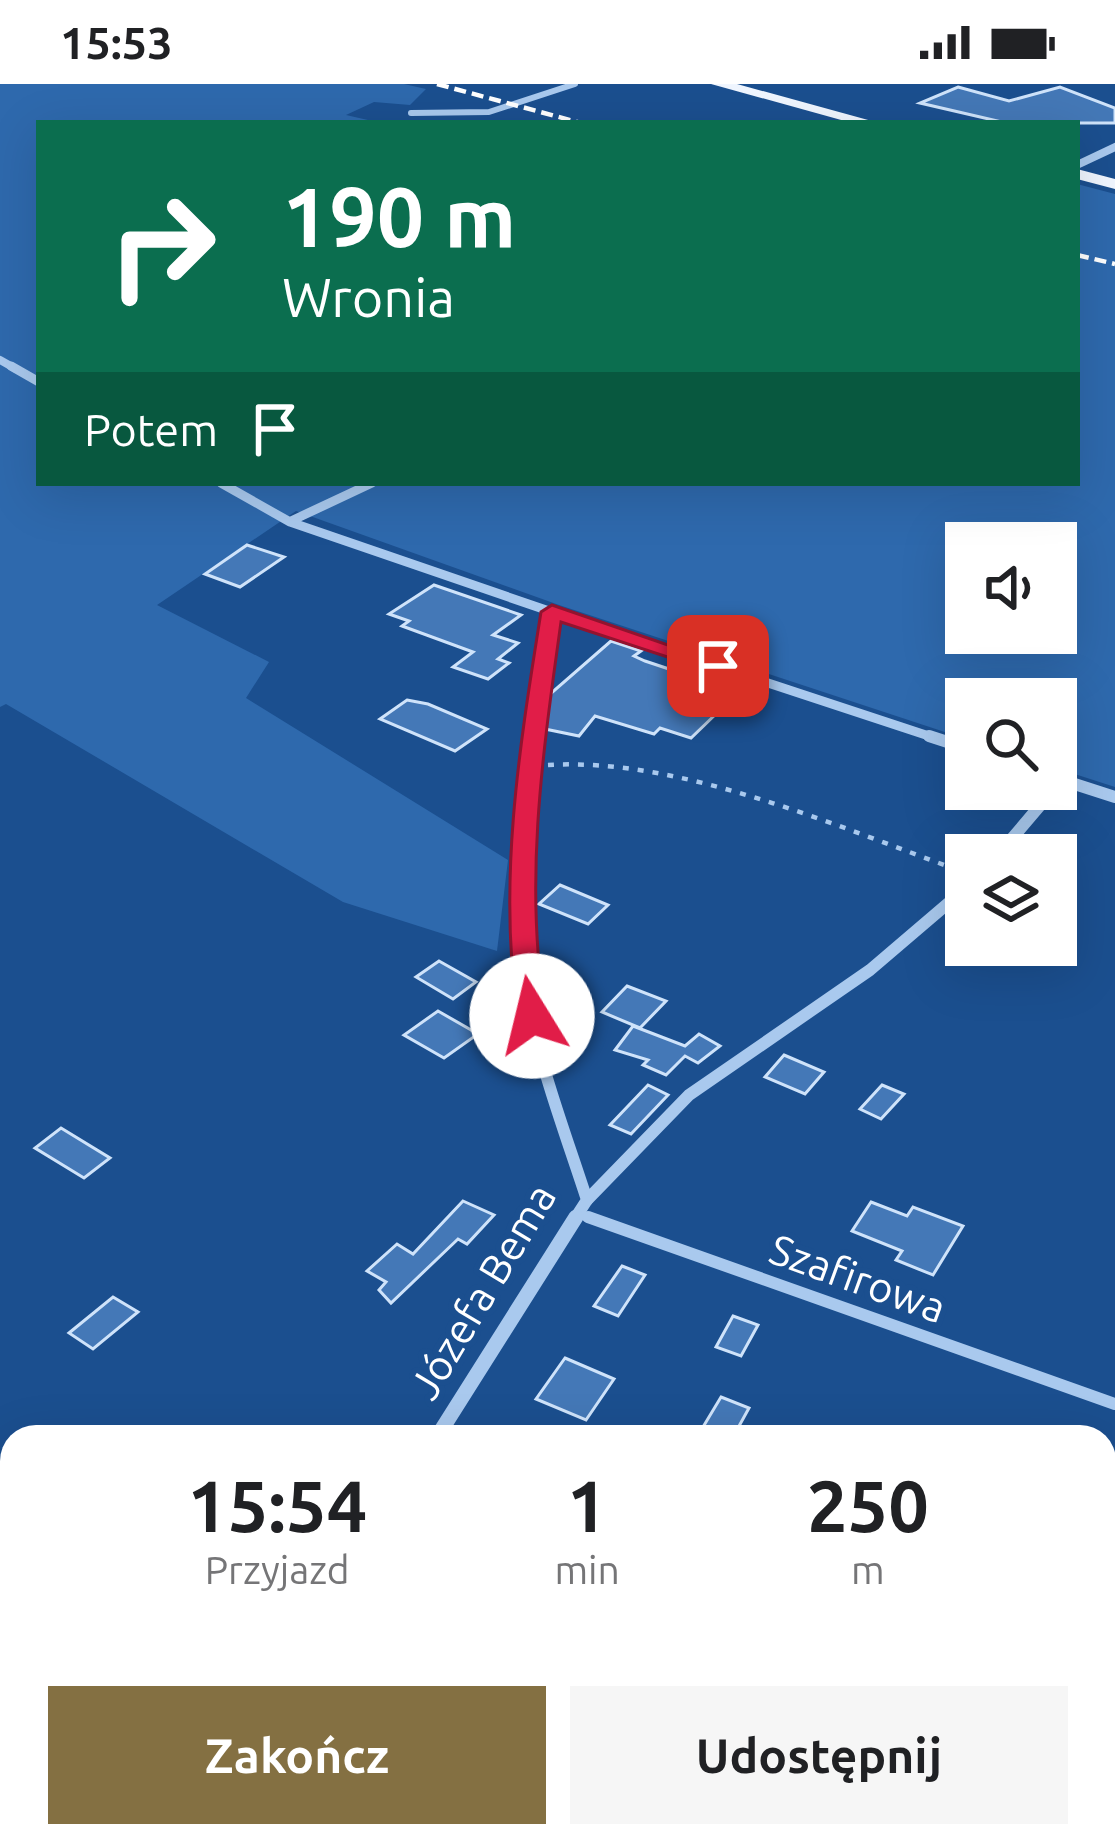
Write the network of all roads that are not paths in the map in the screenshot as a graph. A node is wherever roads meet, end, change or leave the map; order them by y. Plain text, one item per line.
1 (575, 84) edge
2 (719, 84) edge
3 (411, 113) dead end
4 (860, 120) edge
5 (1115, 147) edge
6 (1080, 168) edge
7 (1080, 171) edge
8 (1115, 184) edge
9 (0, 360) edge
10 (36, 380) edge
11 (226, 486) edge
12 (366, 486) edge
13 (290, 522) junction
14 (552, 612) junction
15 (945, 741) edge
16 (1077, 788) edge
17 (1115, 796) edge
18 (1034, 810) edge
19 (1015, 834) edge
20 (945, 906) edge
21 (587, 1200) junction
22 (578, 1214) junction
23 (1115, 1404) edge
24 (444, 1425) edge

1 - 3 lane
2 - 4 main road
5 - 6 street
7 - 8 main road
9 - 10 street
11 - 13 street
12 - 13 street
13 - 14 street
14 - 15 street
14 - 21 street, Józefa Bema
16 - 17 street
18 - 19 street
20 - 21 street
21 - 22 street, Józefa Bema
22 - 23 lane, Szafirowa
22 - 24 street, Józefa Bema

